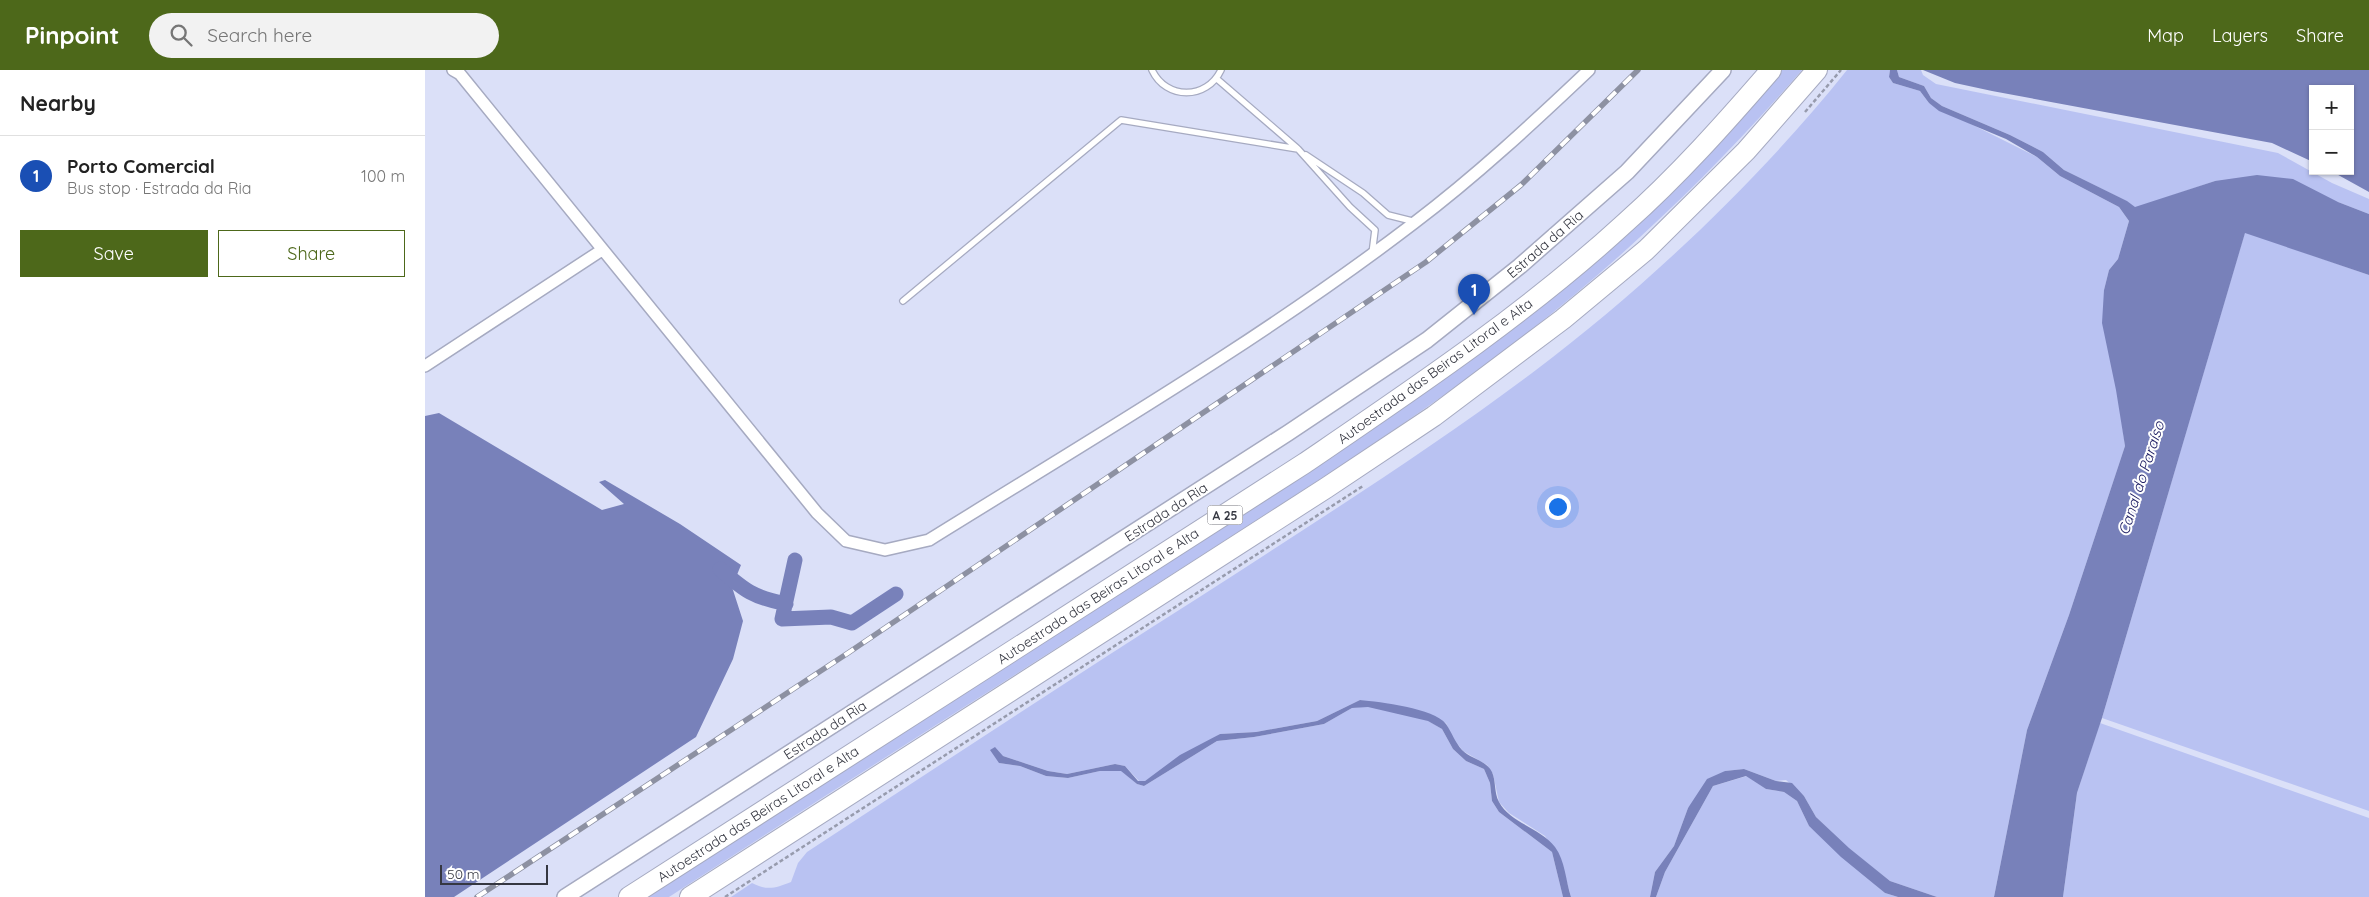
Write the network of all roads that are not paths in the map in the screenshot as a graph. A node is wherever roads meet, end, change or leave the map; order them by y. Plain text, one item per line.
1 (453, 70) edge
2 (1152, 70) edge
3 (1221, 70) edge
4 (1589, 70) edge
5 (1723, 70) edge
6 (1771, 70) edge
7 (1817, 70) edge
8 (1217, 79) junction
9 (1298, 149) junction
10 (1416, 222) junction
11 (601, 250) junction
12 (1372, 254) junction
13 (903, 301) dead end
14 (425, 366) edge
15 (565, 897) edge
16 (629, 897) edge
17 (690, 897) edge

1 - 11 street
2 - 8 lane
3 - 8 lane
4 - 10 street
5 - 15 street, Estrada da Ria
6 - 16 highway, Autoestrada das Beiras Litoral e Alta / A 25
7 - 17 highway, A 25
8 - 9 lane
9 - 10 lane
9 - 12 lane
9 - 13 lane
10 - 12 street
11 - 12 street
11 - 14 street

